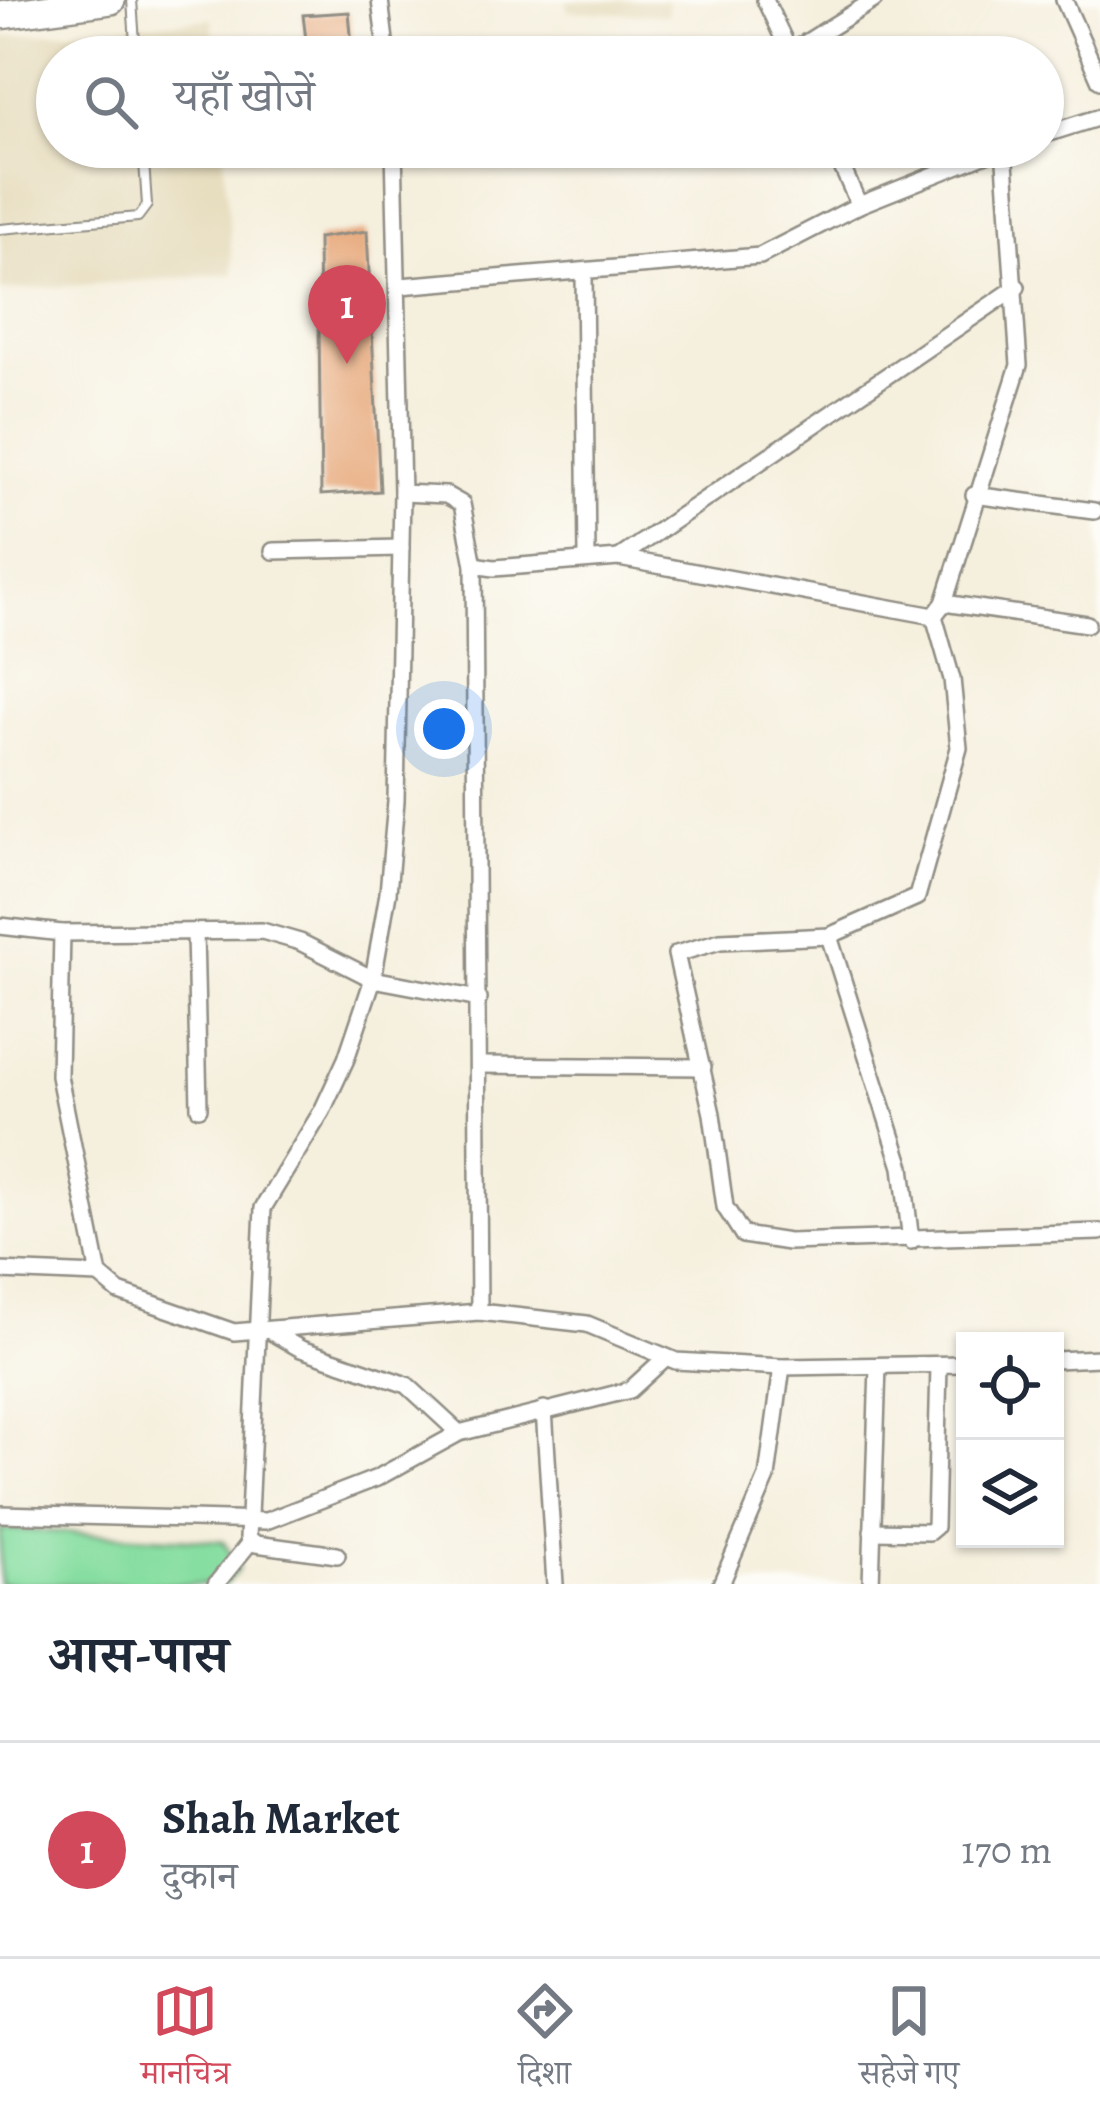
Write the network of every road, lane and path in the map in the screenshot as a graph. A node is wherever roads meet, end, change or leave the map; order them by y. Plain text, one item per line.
1 (111, 0) edge
2 (132, 0) edge
3 (380, 0) edge
4 (765, 0) edge
5 (874, 0) edge
6 (1064, 0) edge
7 (0, 15) edge
8 (135, 36) edge
9 (384, 36) edge
10 (780, 36) edge
11 (819, 36) edge
12 (1100, 81) edge
13 (1100, 118) edge
14 (1064, 129) edge
15 (145, 168) edge
16 (395, 168) edge
17 (842, 168) edge
18 (952, 168) edge
19 (1006, 168) edge
20 (859, 205) junction
21 (0, 229) edge
22 (584, 274) junction
23 (400, 286) junction
24 (1017, 287) junction
25 (402, 494) junction
26 (974, 495) junction
27 (1094, 512) dead end
28 (401, 548) junction
29 (273, 551) dead end
30 (587, 558) junction
31 (620, 558) junction
32 (474, 565) junction
33 (939, 610) junction
34 (1088, 624) dead end
35 (0, 926) edge
36 (195, 932) junction
37 (62, 933) junction
38 (829, 936) junction
39 (373, 979) junction
40 (478, 999) junction
41 (482, 1065) junction
42 (703, 1067) junction
43 (199, 1108) dead end
44 (1100, 1232) edge
45 (911, 1241) junction
46 (0, 1271) edge
47 (99, 1275) junction
48 (479, 1312) junction
49 (265, 1333) junction
50 (665, 1358) junction
51 (1100, 1358) edge
52 (1064, 1360) edge
53 (956, 1364) edge
54 (939, 1365) junction
55 (782, 1366) junction
56 (878, 1366) junction
57 (544, 1409) junction
58 (459, 1433) junction
59 (0, 1514) edge
60 (247, 1523) junction
61 (872, 1531) junction
62 (250, 1541) junction
63 (337, 1555) dead end
64 (216, 1584) edge
65 (555, 1584) edge
66 (721, 1584) edge
67 (871, 1584) edge

1 - 7 highway
2 - 8 lane
3 - 9 street
4 - 10 street
5 - 11 street
6 - 12 street
13 - 14 street
15 - 21 lane
16 - 23 street
17 - 20 street
18 - 20 street
19 - 24 street
20 - 22 street
22 - 23 street
22 - 30 street
23 - 25 street
24 - 26 street
24 - 31 street
25 - 28 street
25 - 32 street
26 - 27 street
26 - 33 street
28 - 29 street
28 - 39 street
30 - 31 street
30 - 32 street
31 - 33 street
32 - 40 street
33 - 34 street
33 - 38 street
35 - 37 street
36 - 37 street
36 - 39 street
36 - 43 street
37 - 47 street
38 - 42 street
38 - 45 street
39 - 40 street
39 - 49 street
40 - 41 street
41 - 42 street
41 - 48 street
42 - 45 street
44 - 45 street
46 - 47 street
47 - 49 street
48 - 49 street
48 - 50 street
49 - 58 street
49 - 60 street
50 - 55 street
50 - 57 street
51 - 52 street
53 - 54 street
54 - 56 street
54 - 61 street
55 - 56 street
55 - 66 street
56 - 61 street
57 - 58 street
57 - 65 street
58 - 60 street
59 - 60 street
60 - 62 street
61 - 67 street
62 - 63 street
62 - 64 street

